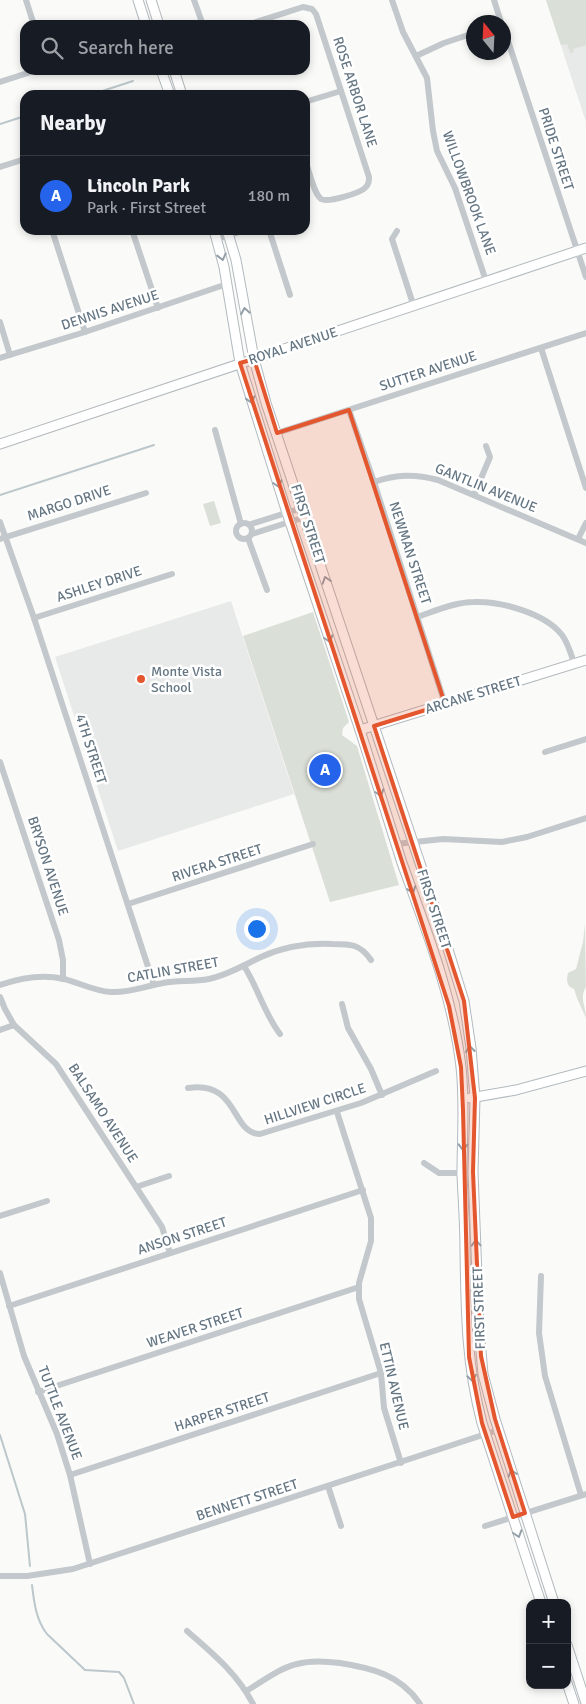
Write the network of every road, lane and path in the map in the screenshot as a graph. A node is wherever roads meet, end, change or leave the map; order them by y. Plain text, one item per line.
1 (26, 0) edge
2 (138, 0) edge
3 (151, 0) edge
4 (194, 0) edge
5 (392, 0) edge
6 (494, 0) edge
7 (499, 15) edge
8 (32, 20) edge
9 (144, 20) edge
10 (157, 20) edge
11 (202, 20) edge
12 (262, 20) edge
13 (466, 36) edge
14 (511, 51) edge
15 (416, 56) junction
16 (22, 75) edge
17 (163, 75) edge
18 (176, 75) edge
19 (0, 82) edge
20 (168, 90) edge
21 (180, 90) edge
22 (341, 91) junction
23 (310, 100) edge
24 (20, 161) edge
25 (0, 167) edge
26 (310, 174) edge
27 (397, 231) dead end
28 (54, 235) edge
29 (134, 235) edge
30 (215, 235) edge
31 (229, 235) edge
32 (271, 235) edge
33 (586, 248) edge
34 (576, 252) junction
35 (586, 277) edge
36 (486, 281) junction
37 (227, 284) junction
38 (290, 295) dead end
39 (414, 307) junction
40 (158, 308) junction
41 (0, 322) edge
42 (85, 332) junction
43 (586, 333) edge
44 (541, 348) junction
45 (10, 354) junction
46 (0, 358) edge
47 (254, 359) junction
48 (240, 363) junction
49 (349, 410) junction
50 (215, 430) dead end
51 (277, 433) junction
52 (0, 444) edge
53 (486, 446) dead end
54 (374, 482) junction
55 (586, 488) edge
56 (146, 493) dead end
57 (474, 495) junction
58 (287, 513) junction
59 (304, 513) junction
60 (0, 522) edge
61 (290, 522) junction
62 (586, 523) edge
63 (241, 524) junction
64 (251, 524) junction
65 (250, 536) junction
66 (3, 538) edge
67 (578, 539) junction
68 (586, 543) edge
69 (172, 574) dead end
70 (267, 590) dead end
71 (417, 617) junction
72 (34, 618) junction
73 (586, 660) edge
74 (574, 664) junction
75 (445, 704) junction
76 (374, 726) junction
77 (360, 730) junction
78 (586, 739) edge
79 (545, 752) dead end
80 (0, 762) edge
81 (3, 783) edge
82 (586, 818) edge
83 (412, 842) junction
84 (313, 844) dead end
85 (396, 844) junction
86 (128, 904) junction
87 (371, 960) dead end
88 (244, 966) junction
89 (63, 979) junction
90 (0, 985) edge
91 (154, 985) junction
92 (0, 997) edge
93 (342, 1004) dead end
94 (14, 1025) junction
95 (0, 1030) edge
96 (280, 1034) dead end
97 (436, 1071) dead end
98 (586, 1071) edge
99 (188, 1088) dead end
100 (382, 1095) junction
101 (462, 1098) junction
102 (475, 1098) junction
103 (337, 1112) junction
104 (424, 1164) dead end
105 (462, 1174) junction
106 (169, 1176) dead end
107 (136, 1187) junction
108 (363, 1190) junction
109 (47, 1201) dead end
110 (0, 1216) edge
111 (170, 1253) junction
112 (0, 1273) edge
113 (541, 1276) dead end
114 (359, 1287) junction
115 (9, 1306) junction
116 (381, 1373) junction
117 (38, 1392) junction
118 (498, 1430) junction
119 (486, 1434) junction
120 (401, 1463) junction
121 (70, 1475) junction
122 (328, 1486) junction
123 (584, 1495) edge
124 (525, 1514) junction
125 (513, 1517) junction
126 (341, 1526) dead end
127 (485, 1526) dead end
128 (90, 1564) junction
129 (0, 1576) edge
130 (540, 1599) edge
131 (553, 1599) edge
132 (187, 1630) dead end
133 (571, 1657) edge
134 (569, 1689) edge
135 (246, 1691) junction
136 (586, 1703) edge
137 (253, 1704) edge
138 (420, 1704) edge
139 (574, 1704) edge

1 - 8 street
2 - 9 main road
3 - 10 main road
4 - 11 street
5 - 15 street, WILLOWBROOK LANE
6 - 7 street
12 - 22 street, ROSE ARBOR LANE
13 - 15 street
14 - 34 street, PRIDE STREET
15 - 36 street, WILLOWBROOK LANE
16 - 19 street
17 - 20 main road
18 - 21 main road
22 - 23 street
22 - 26 street, ROSE ARBOR LANE
24 - 25 street
27 - 39 street
28 - 42 street
29 - 40 street
30 -> 37 main road, FIRST STREET
47 -> 31 main road, FIRST STREET
32 - 38 street
33 - 34 main road, ROYAL AVENUE
34 - 35 street, PRIDE STREET
34 - 36 main road, ROYAL AVENUE
36 - 39 main road, ROYAL AVENUE
37 - 40 street, DENNIS AVENUE
37 - 48 main road, FIRST STREET
39 - 47 main road, ROYAL AVENUE
40 - 42 street, DENNIS AVENUE
41 - 45 street
42 - 45 street, DENNIS AVENUE
43 - 44 street, SUTTER AVENUE
44 - 49 street, SUTTER AVENUE
44 - 55 street
45 - 46 street, DENNIS AVENUE
47 - 48 main road, ROYAL AVENUE
47 - 51 main road, FIRST STREET
48 - 52 main road, ROYAL AVENUE
48 -> 58 main road, FIRST STREET
49 - 51 street, SUTTER AVENUE
49 - 54 street, NEWMAN STREET
50 - 63 street
51 - 59 main road, FIRST STREET
53 - 57 street
54 - 57 street, GANTLIN AVENUE
54 - 71 street, NEWMAN STREET
56 - 66 street, MARGO DRIVE
57 - 67 street, GANTLIN AVENUE
58 - 59 street
58 - 61 main road, FIRST STREET
58 - 64 street
59 - 61 street
76 -> 59 main road, FIRST STREET
60 - 66 street, 4TH STREET
61 - 65 street
61 -> 77 main road, FIRST STREET
62 - 67 street
63 - 64 street
63 - 65 street
64 - 65 street
65 - 70 street
66 - 72 street, 4TH STREET
67 - 68 street, GANTLIN AVENUE
69 - 72 street, ASHLEY DRIVE
71 - 74 street
71 - 75 street, NEWMAN STREET
72 - 86 street, 4TH STREET
73 - 74 main road, ARCANE STREET
74 - 75 main road, ARCANE STREET
75 - 76 main road, ARCANE STREET
76 - 77 main road, ARCANE STREET
76 - 83 main road, FIRST STREET
77 -> 85 main road, FIRST STREET
78 - 79 street
80 - 81 street, BRYSON AVENUE
81 - 89 street, BRYSON AVENUE
82 - 83 street
83 - 85 street
102 -> 83 main road, FIRST STREET
84 - 86 street, RIVERA STREET
85 -> 101 main road, FIRST STREET
86 - 91 street, 4TH STREET
87 - 88 street, CATLIN STREET
88 - 91 street, CATLIN STREET
88 - 96 street
89 - 90 street, CATLIN STREET
89 - 91 street, CATLIN STREET
92 - 94 street, BALSAMO AVENUE
93 - 100 street
94 - 95 street
94 - 107 street, BALSAMO AVENUE
97 - 100 street, HILLVIEW CIRCLE
98 - 102 main road
99 - 103 street, HILLVIEW CIRCLE
100 - 103 street, HILLVIEW CIRCLE
101 - 102 main road
101 -> 105 main road, FIRST STREET
118 -> 102 main road, FIRST STREET
103 - 108 street, ETTIN AVENUE
104 - 105 street
105 -> 119 main road, FIRST STREET
106 - 107 street
107 - 111 street, BALSAMO AVENUE
108 - 111 street, ANSON STREET
108 - 114 street, ETTIN AVENUE
109 - 110 street
111 - 115 street, ANSON STREET
112 - 115 street, TUTTLE AVENUE
113 - 123 street
114 - 116 street, ETTIN AVENUE
114 - 117 street, WEAVER STREET
115 - 117 street, TUTTLE AVENUE
116 - 120 street, ETTIN AVENUE
116 - 121 street, HARPER STREET
117 - 121 street, TUTTLE AVENUE
118 - 119 street, BENNETT STREET
124 -> 118 main road, FIRST STREET
119 - 120 street, BENNETT STREET
119 - 125 main road, FIRST STREET
120 - 122 street, BENNETT STREET
121 - 128 street, TUTTLE AVENUE
122 - 126 street
122 - 128 street, BENNETT STREET
123 - 124 street
124 - 125 street
124 - 131 main road, FIRST STREET
125 - 127 street
125 -> 130 main road, FIRST STREET
128 - 129 street, BENNETT STREET
132 - 135 street
133 - 136 main road
134 - 139 main road
135 - 137 street
135 - 138 street

